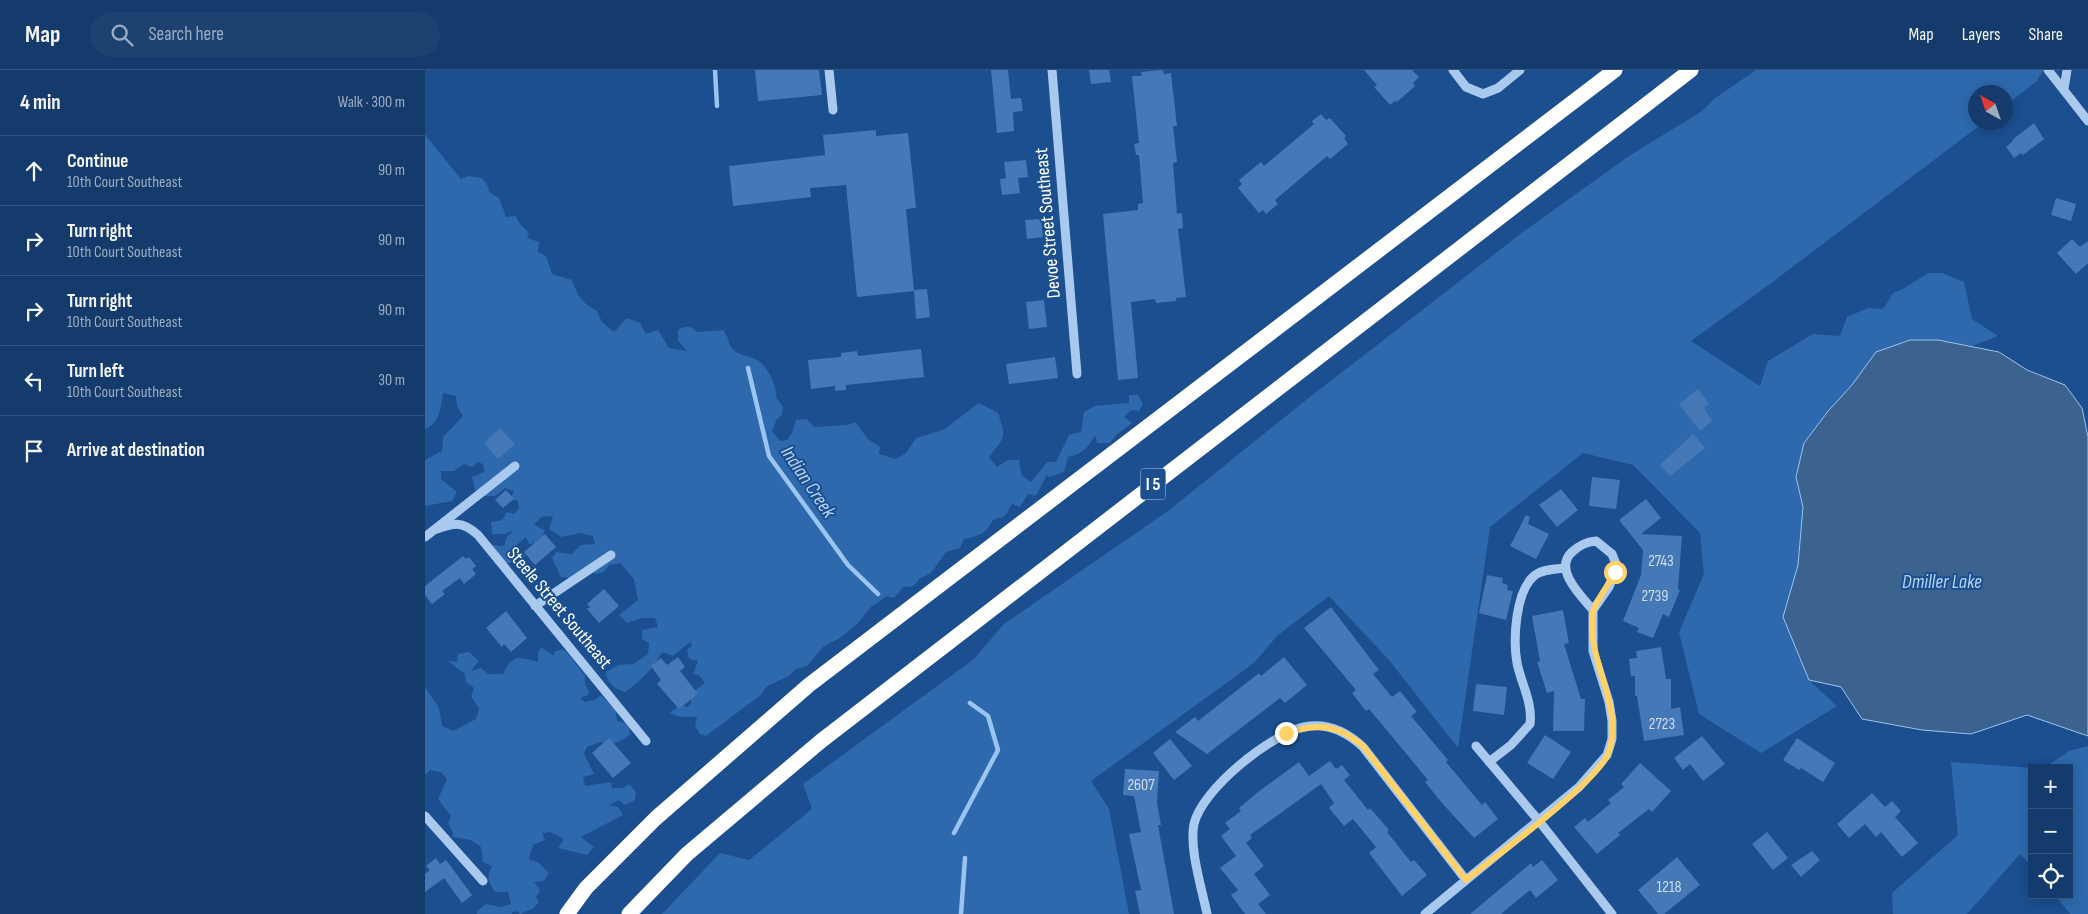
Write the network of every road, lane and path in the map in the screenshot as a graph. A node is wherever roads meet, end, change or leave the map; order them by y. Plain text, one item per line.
1 (829, 70) edge
2 (1052, 70) edge
3 (1453, 70) edge
4 (1520, 70) edge
5 (1615, 70) edge
6 (1691, 70) edge
7 (2048, 70) edge
8 (2067, 70) edge
9 (2064, 89) junction
10 (833, 110) dead end
11 (2088, 121) edge
12 (1077, 374) dead end
13 (515, 466) dead end
14 (434, 530) junction
15 (425, 538) edge
16 (611, 555) dead end
17 (1565, 568) junction
18 (535, 606) junction
19 (1593, 610) junction
20 (646, 741) dead end
21 (1475, 746) dead end
22 (1489, 762) junction
23 (425, 816) edge
24 (1539, 821) junction
25 (1466, 880) junction
26 (483, 881) dead end
27 (567, 914) edge
28 (629, 914) edge
29 (1207, 914) edge
30 (1425, 914) edge
31 (1612, 914) edge

1 - 10 street
2 - 12 street, Devoe Street Southeast
3 - 4 street
5 - 27 highway
6 - 28 highway, I 5
7 - 9 street
8 - 9 street
9 - 11 street
13 - 14 street
14 - 15 street
14 - 18 street, Steele Street Southeast
16 - 18 street
17 - 19 street
17 - 19 street
17 - 22 street
18 - 20 street, Steele Street Southeast
19 - 24 street
21 - 22 street
22 - 24 street
23 - 26 street
24 - 25 street
24 - 31 street
25 - 29 street
25 - 30 street

